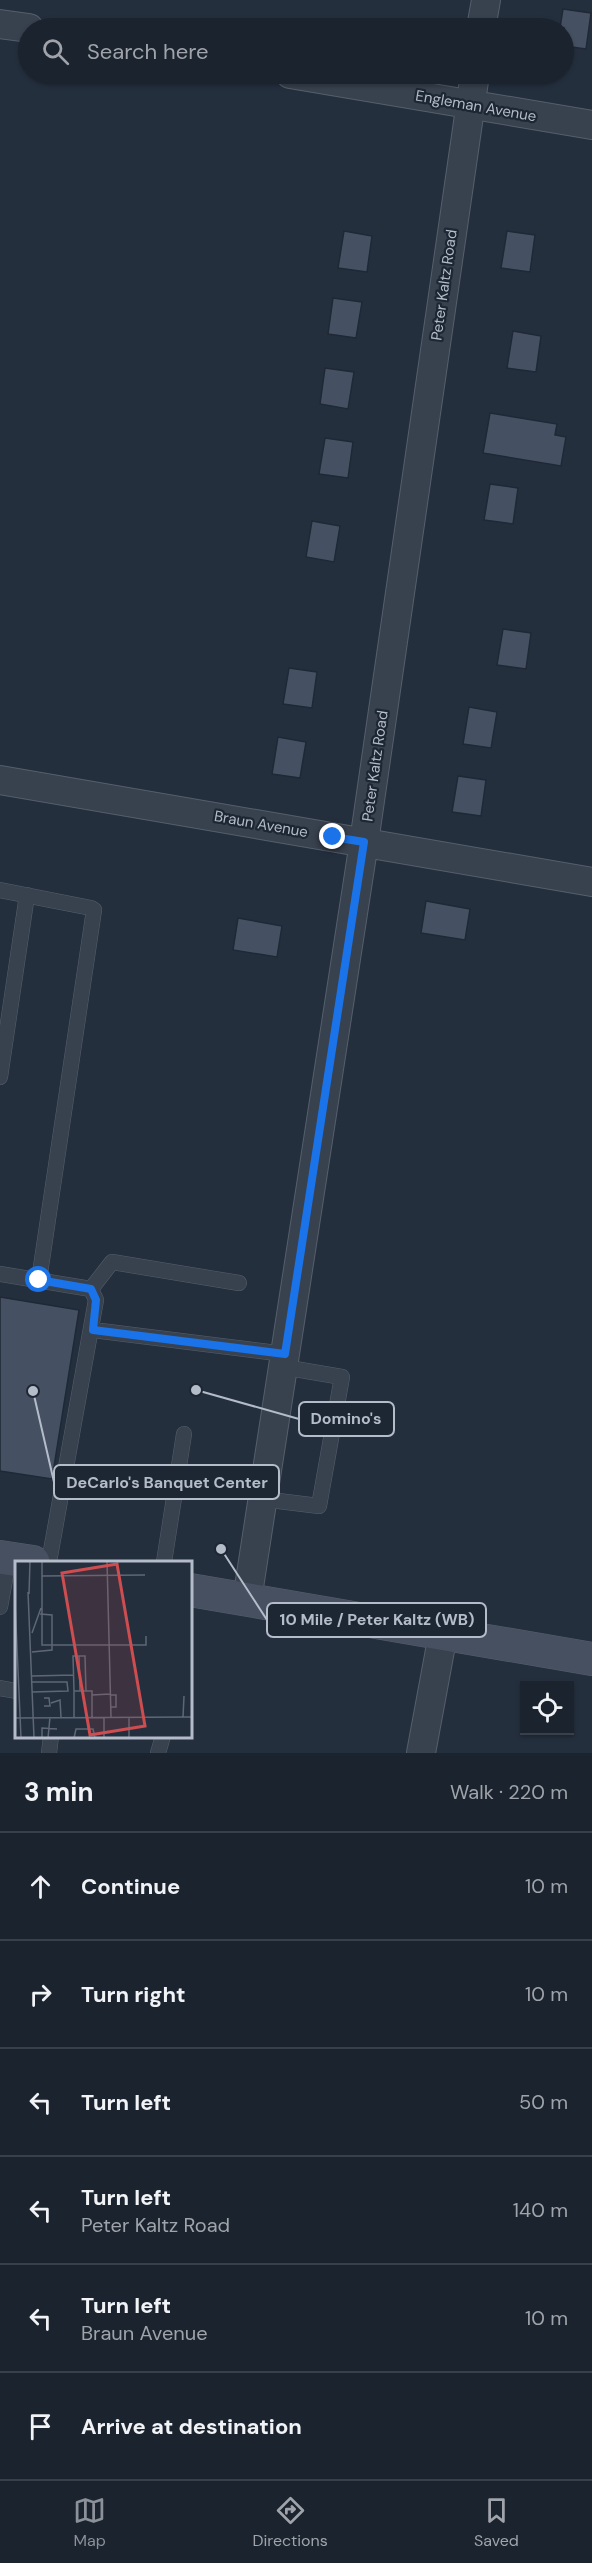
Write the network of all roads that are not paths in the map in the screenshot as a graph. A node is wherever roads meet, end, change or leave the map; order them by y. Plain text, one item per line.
1 (486, 0) edge
2 (483, 18) edge
3 (0, 24) edge
4 (18, 26) edge
5 (348, 84) edge
6 (473, 84) edge
7 (470, 105) junction
8 (592, 125) edge
9 (0, 780) edge
10 (364, 842) junction
11 (592, 882) edge
12 (0, 890) edge
13 (27, 895) junction
14 (0, 1077) edge
15 (0, 1274) edge
16 (39, 1280) junction
17 (239, 1283) dead end
18 (94, 1295) junction
19 (93, 1330) junction
20 (284, 1361) junction
21 (184, 1434) dead end
22 (262, 1499) junction
23 (14, 1559) edge
24 (49, 1561) edge
25 (164, 1561) edge
26 (192, 1590) edge
27 (247, 1600) junction
28 (0, 1607) edge
29 (443, 1634) junction
30 (592, 1659) edge
31 (0, 1688) edge
32 (15, 1691) edge
33 (51, 1738) edge
34 (163, 1738) edge
35 (49, 1753) edge
36 (158, 1753) edge
37 (421, 1753) edge

1 - 2 street
3 - 4 street
5 - 7 street, Engleman Avenue
6 - 7 street, Peter Kaltz Road
7 - 8 street, Engleman Avenue
7 - 10 street, Peter Kaltz Road
9 - 10 street, Braun Avenue
10 - 11 street, Braun Avenue
10 - 20 street, Peter Kaltz Road
12 - 13 lane
13 - 14 lane
13 - 16 lane
15 - 16 lane
16 - 18 lane
17 - 18 lane
18 - 19 lane
19 - 20 lane
19 - 24 lane
20 - 22 street, Peter Kaltz Road
20 - 22 lane
21 - 25 lane
22 - 27 street, Peter Kaltz Road
23 - 28 lane
26 - 27 main road
27 - 29 main road
29 - 30 main road
29 - 37 street
31 - 32 lane
33 - 35 lane
34 - 36 lane

